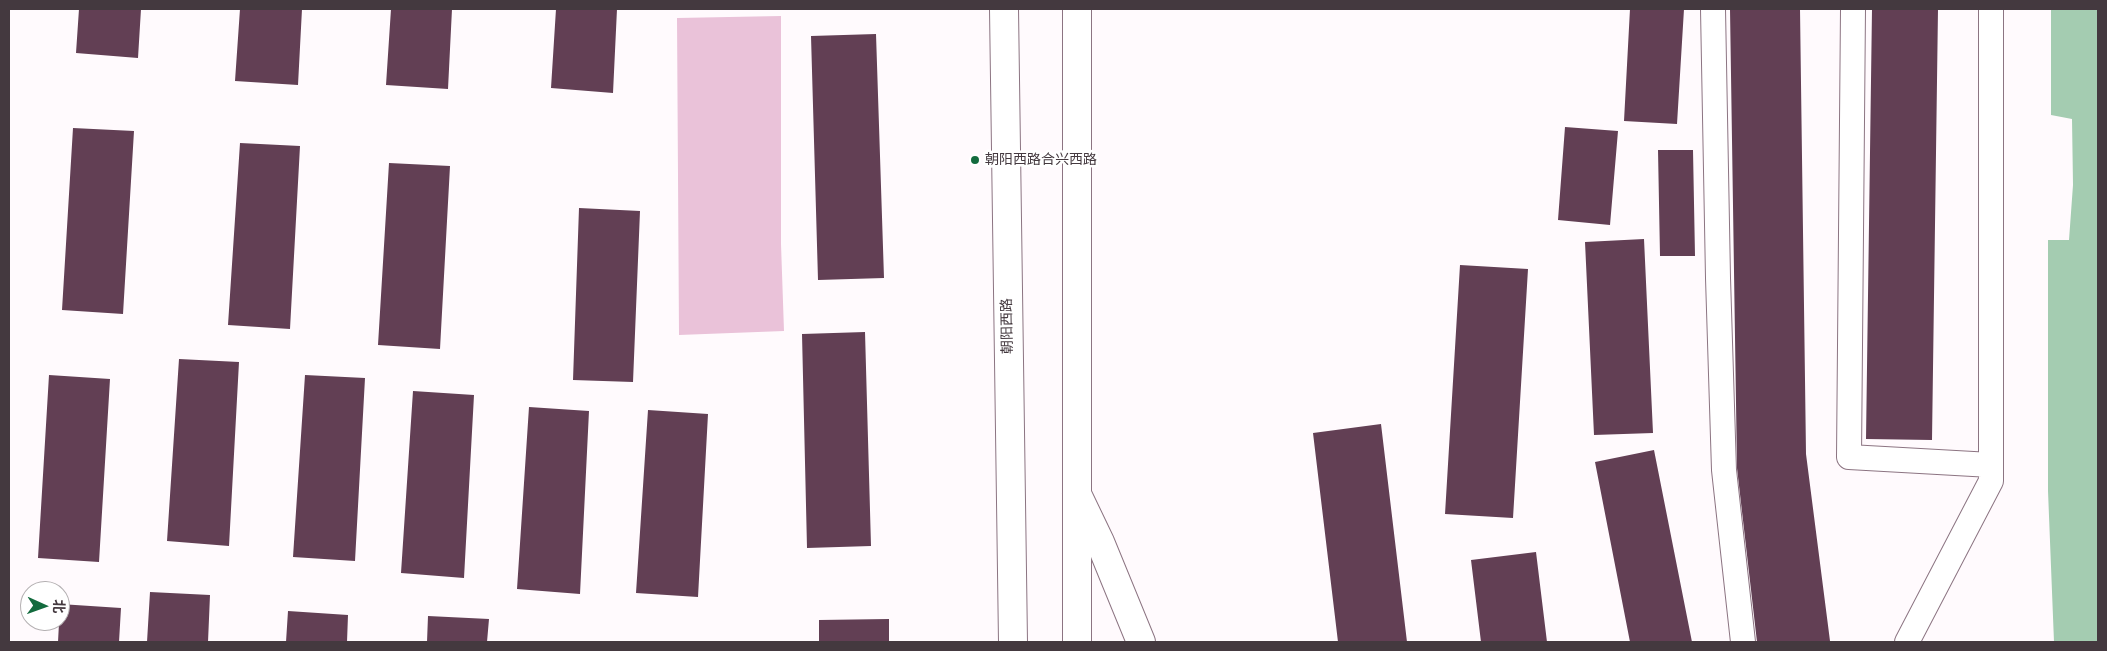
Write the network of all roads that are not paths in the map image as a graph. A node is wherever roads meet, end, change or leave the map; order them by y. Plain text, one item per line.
1 (1004, 9) edge
2 (1077, 9) edge
3 (1713, 9) edge
4 (1853, 9) edge
5 (1991, 9) edge
6 (1990, 465) junction
7 (1077, 494) junction
8 (1013, 642) edge
9 (1077, 642) edge
10 (1141, 642) edge
11 (1743, 642) edge
12 (1907, 642) edge

1 - 8 main road, 朝阳西路
2 - 7 main road
3 - 11 street
4 - 6 street
5 - 6 street
6 - 12 street
7 - 9 main road
7 - 10 main road

